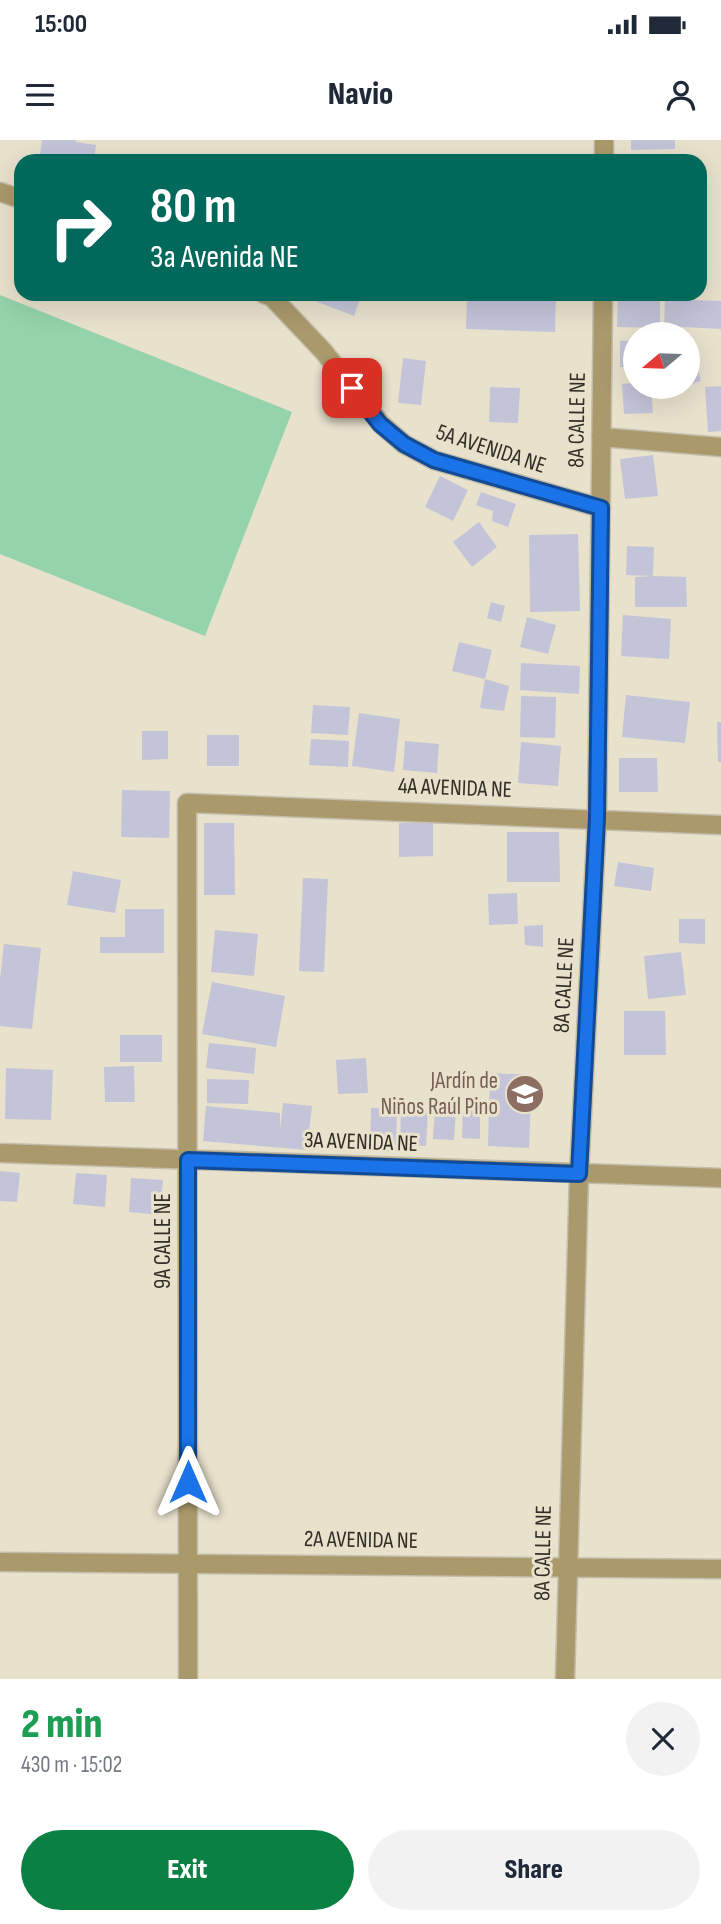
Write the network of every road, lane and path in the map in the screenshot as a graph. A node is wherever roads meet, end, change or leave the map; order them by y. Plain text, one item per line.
1 (275, 301) edge
2 (603, 301) edge
3 (601, 437) junction
4 (721, 447) edge
5 (601, 508) junction
6 (187, 803) joint
7 (597, 818) junction
8 (721, 825) edge
9 (0, 1153) edge
10 (188, 1160) junction
11 (579, 1174) junction
12 (721, 1178) edge
13 (0, 1562) edge
14 (188, 1563) junction
15 (567, 1567) junction
16 (721, 1569) edge
17 (188, 1679) edge
18 (565, 1679) edge

1 - 5 street, 5A AVENIDA NE
2 - 3 street, 8A CALLE NE
3 - 4 street
3 - 5 street, 8A CALLE NE
5 - 7 street, 8A CALLE NE
6 - 7 street, 4A AVENIDA NE
6 - 10 street, 9A CALLE NE
7 - 8 street, 4A AVENIDA NE
7 - 11 street, 8A CALLE NE
9 - 10 street, 3A AVENIDA NE
10 - 11 street, 3A AVENIDA NE
10 - 14 street, 9A CALLE NE
11 - 12 street, 3A AVENIDA NE
11 - 15 street, 8A CALLE NE
13 - 14 street, 2A AVENIDA NE
14 - 15 street, 2A AVENIDA NE
14 - 17 street, 9A CALLE NE
15 - 16 street, 2A AVENIDA NE
15 - 18 street, 8A CALLE NE

